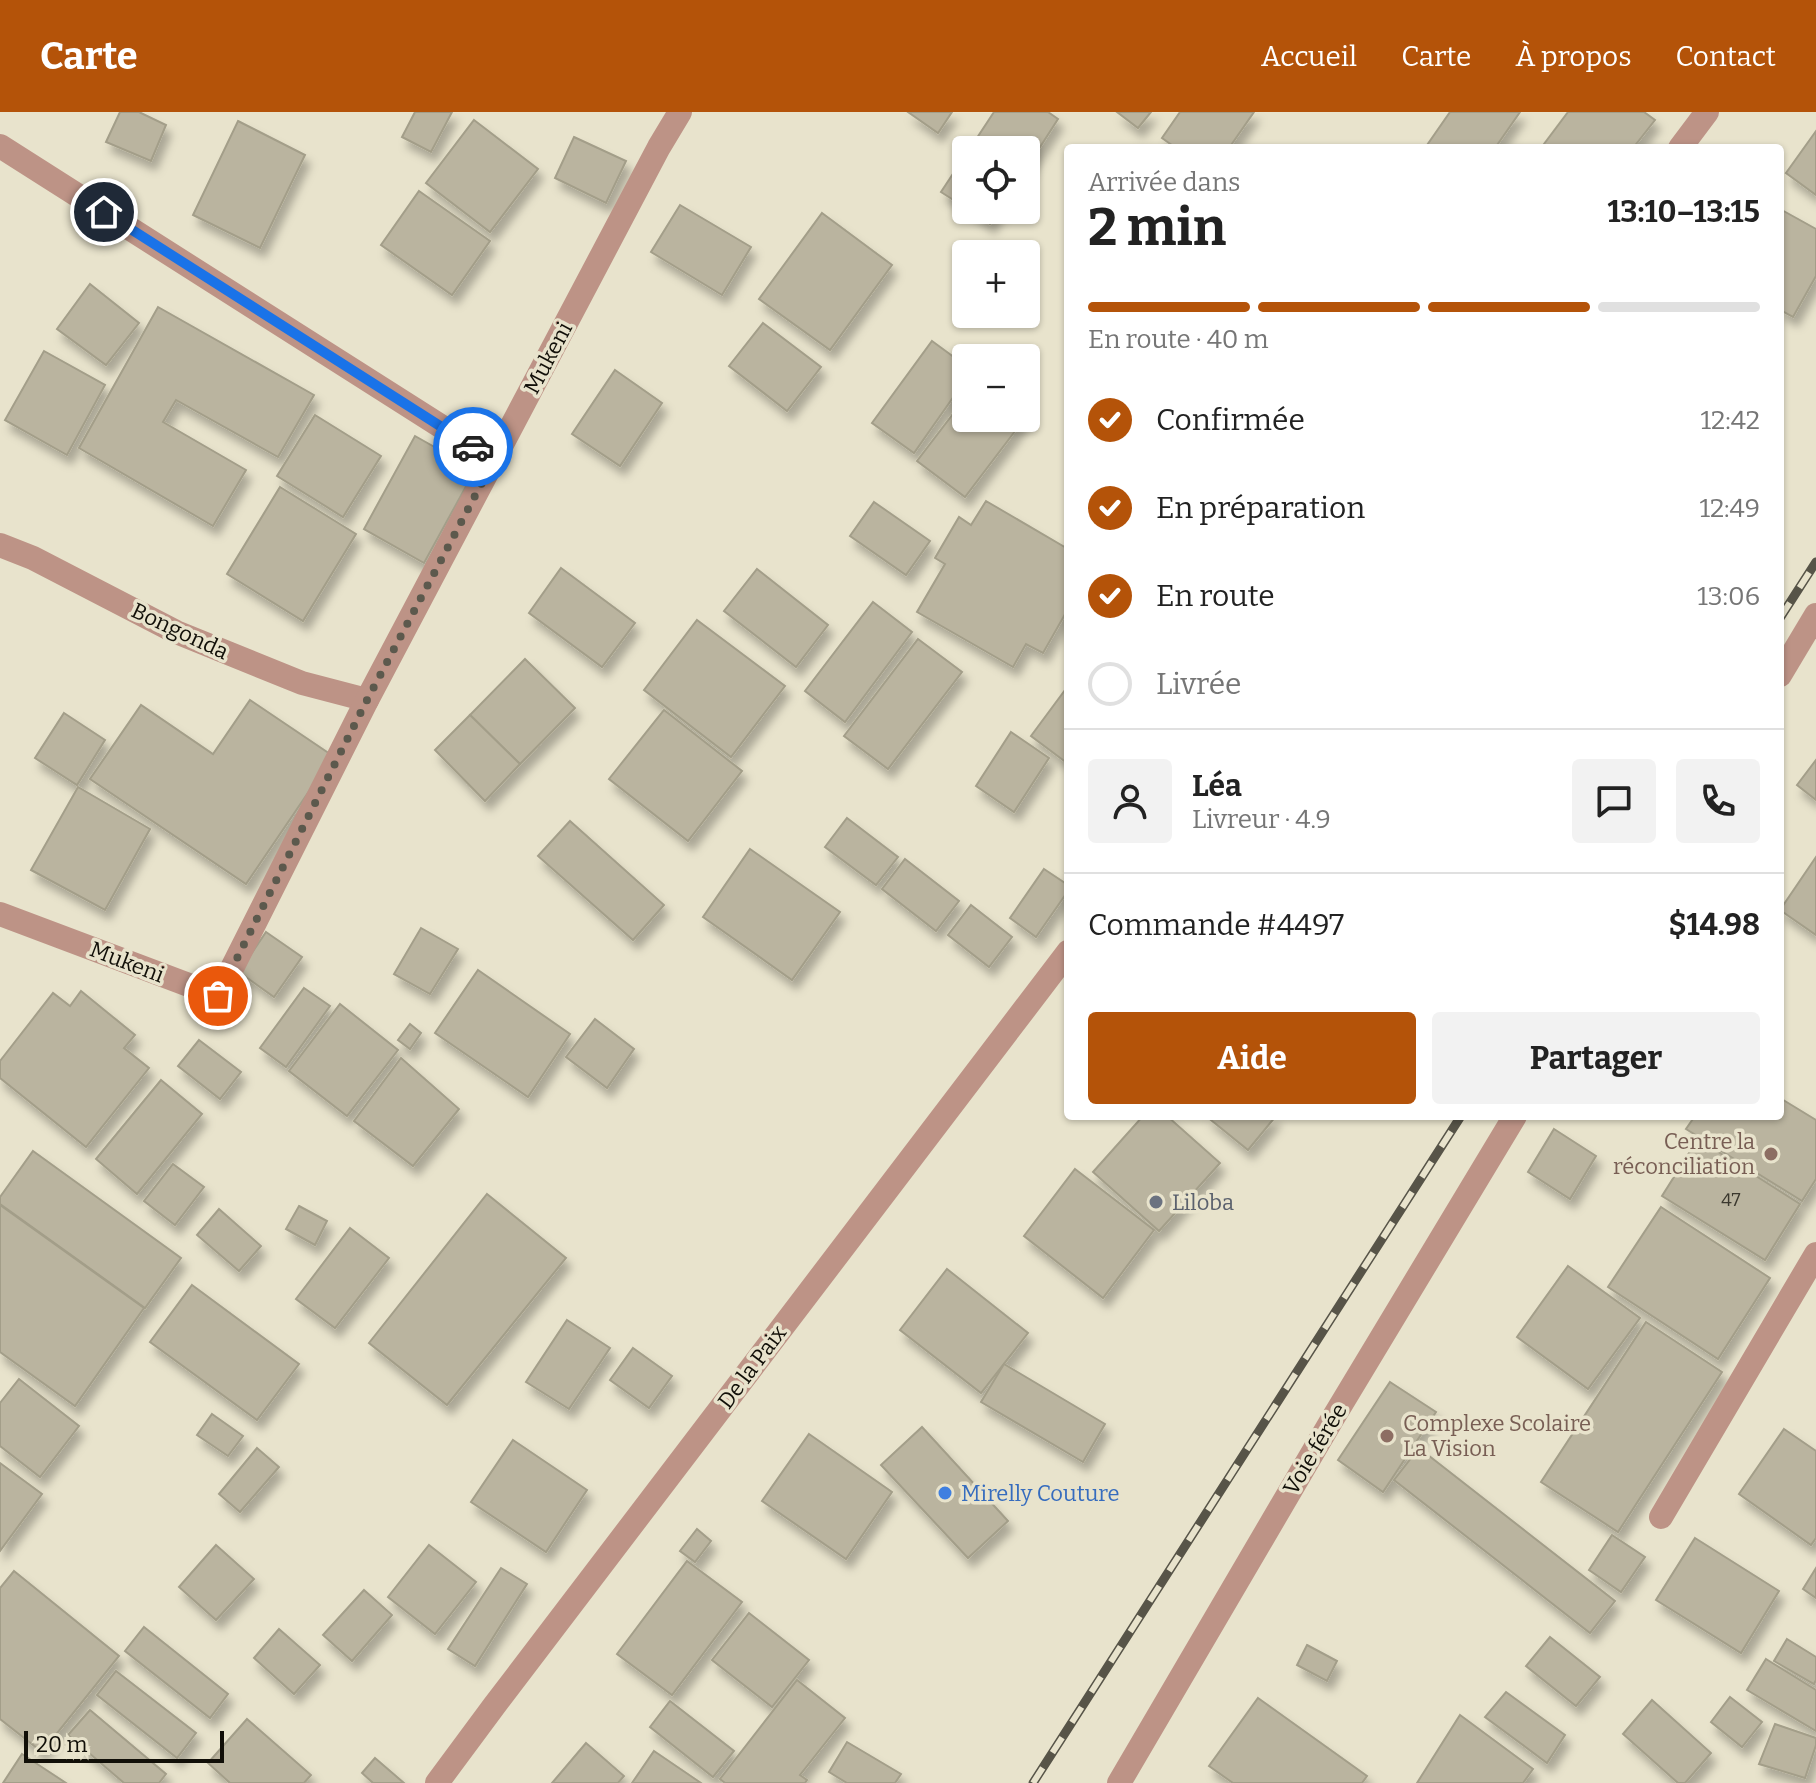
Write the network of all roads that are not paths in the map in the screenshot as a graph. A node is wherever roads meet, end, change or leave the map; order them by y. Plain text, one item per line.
1 (680, 112) edge
2 (1707, 112) edge
3 (1683, 144) edge
4 (0, 146) edge
5 (494, 460) junction
6 (0, 545) edge
7 (1816, 615) edge
8 (1784, 668) edge
9 (367, 700) junction
10 (0, 914) edge
11 (1064, 957) edge
12 (1513, 1120) edge
13 (1816, 1254) edge
14 (1661, 1517) dead end
15 (437, 1783) edge
16 (1119, 1783) edge

1 - 5 street, Mukeni
2 - 3 street
4 - 5 street
5 - 9 street, Mukeni
6 - 9 street, Bongonda
7 - 8 street
9 - 10 street, Mukeni
11 - 15 street, De la Paix
12 - 16 street, Voie férée
13 - 14 street

